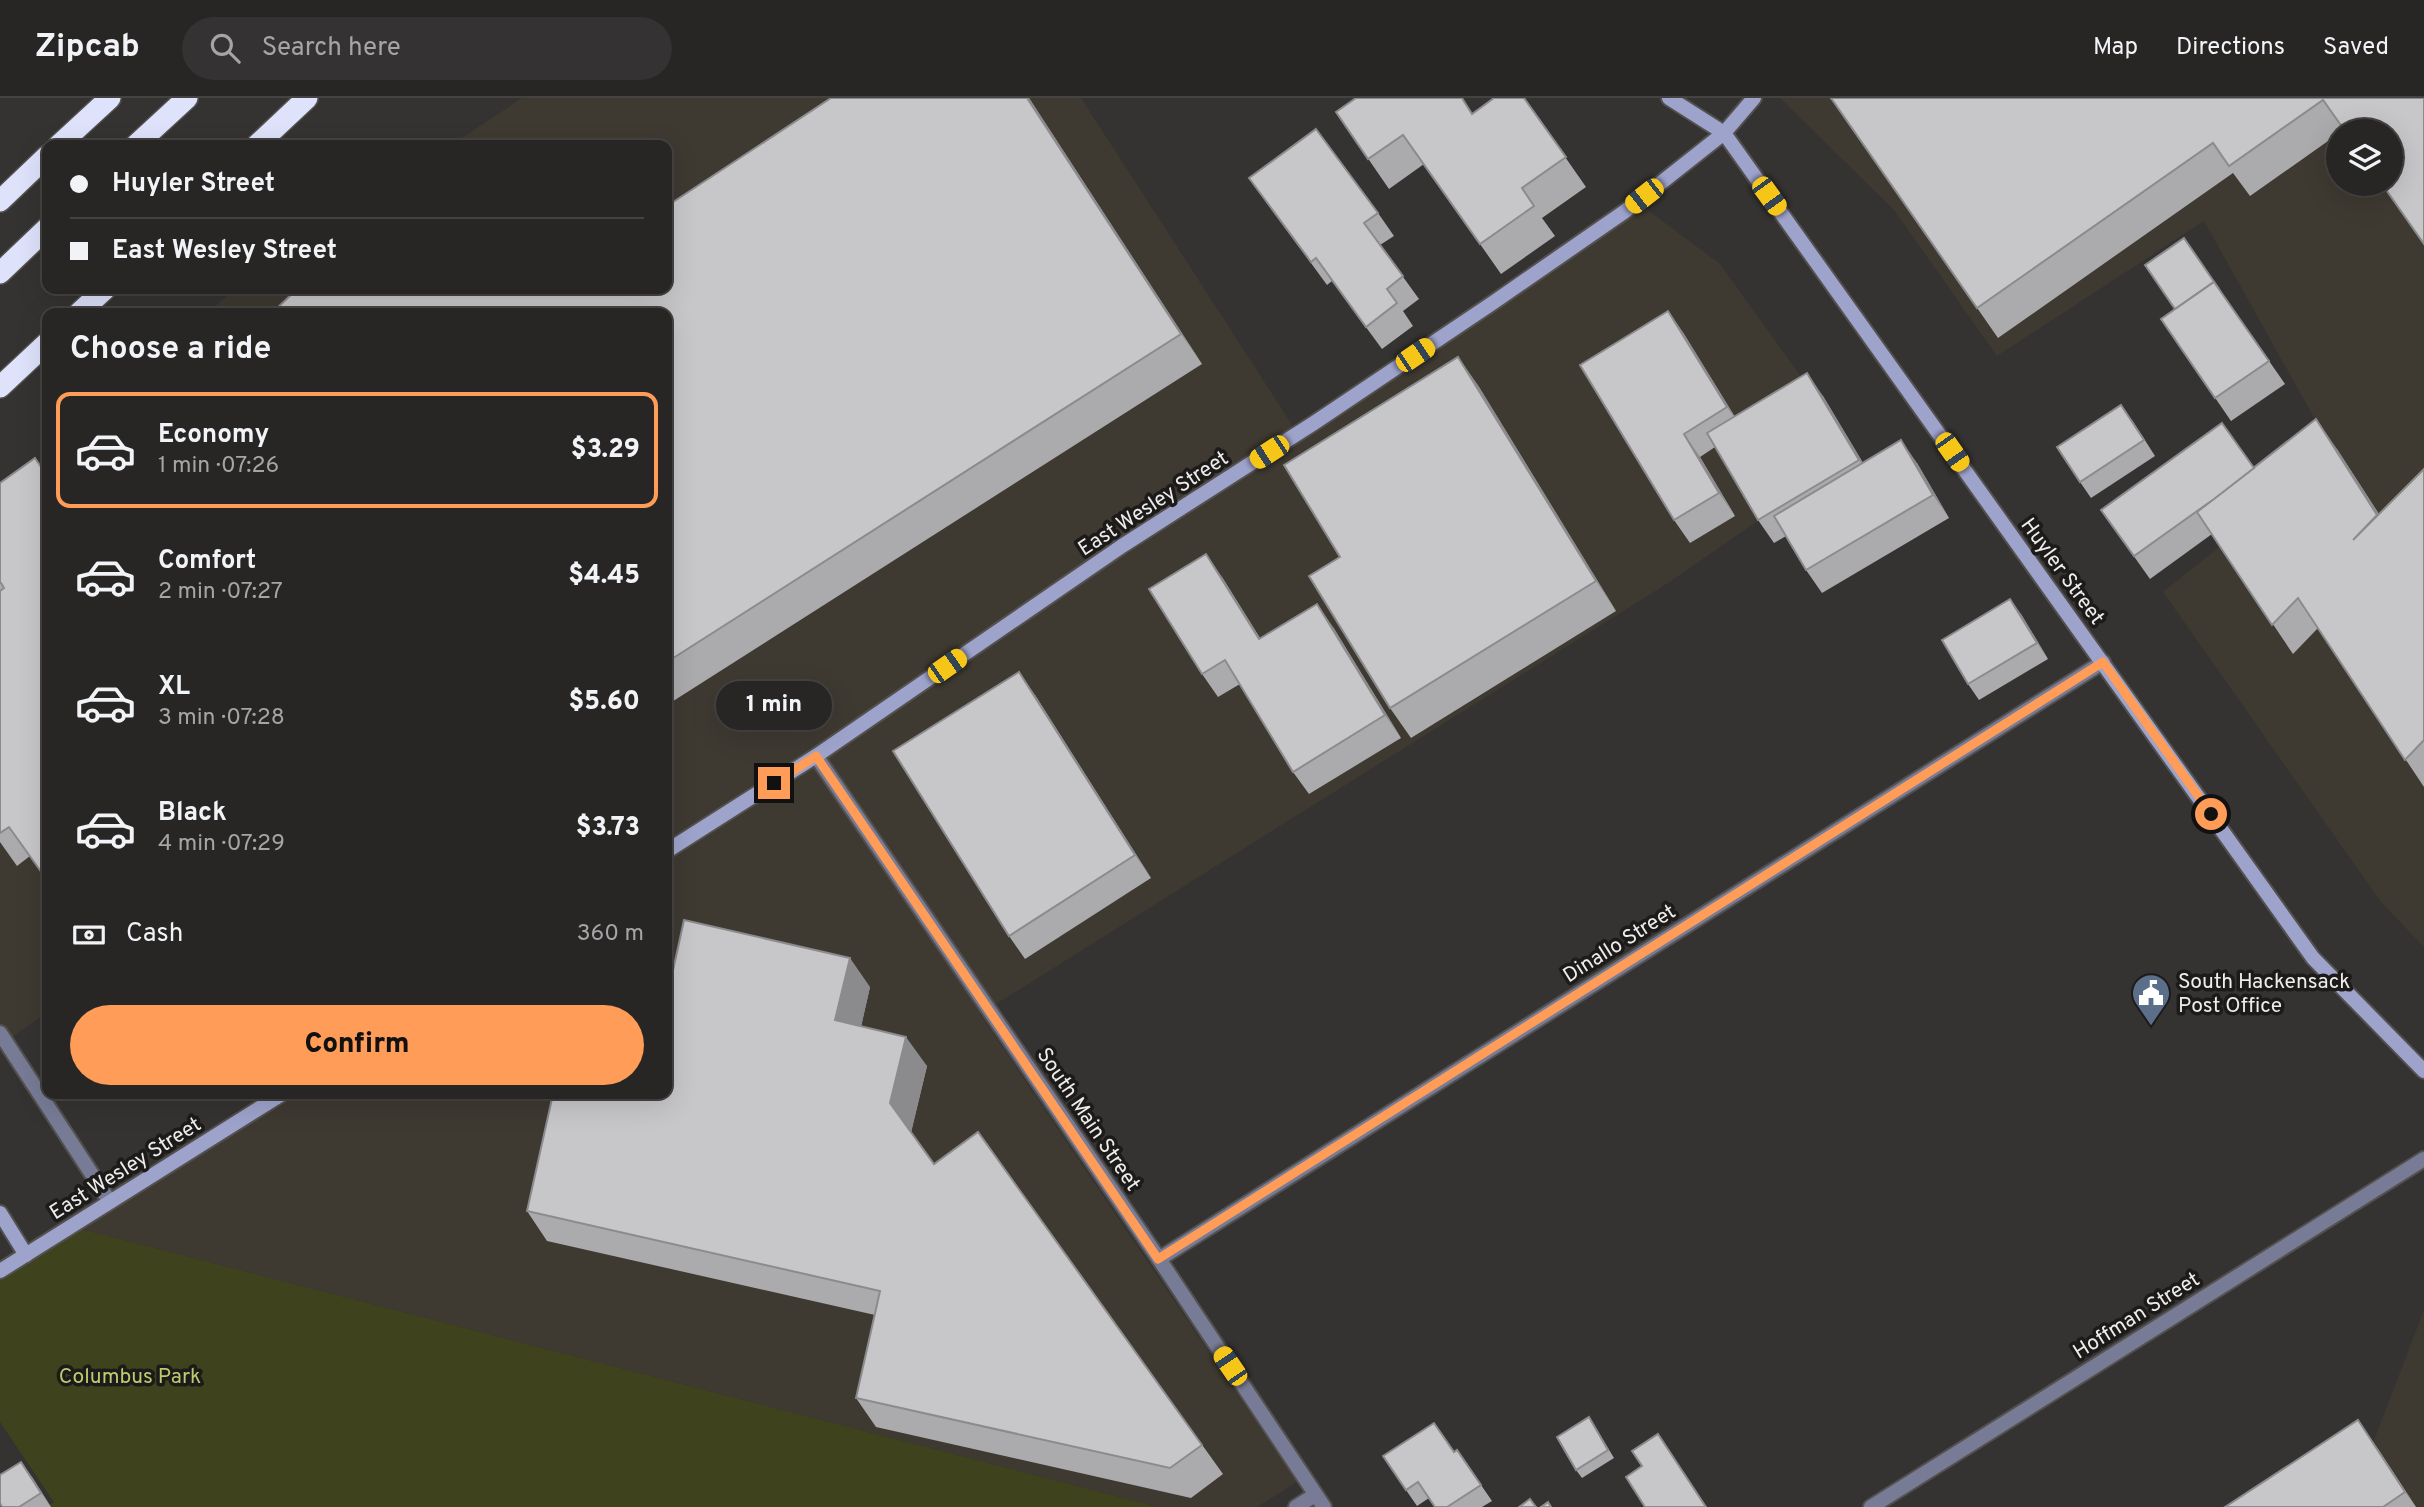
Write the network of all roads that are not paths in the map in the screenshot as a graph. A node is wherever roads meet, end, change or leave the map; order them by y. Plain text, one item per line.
1 (110, 98) edge
2 (187, 98) edge
3 (307, 98) edge
4 (1669, 98) edge
5 (1754, 98) edge
6 (1724, 133) junction
7 (64, 140) edge
8 (141, 140) edge
9 (262, 140) edge
10 (42, 161) edge
11 (0, 201) edge
12 (42, 233) edge
13 (0, 273) edge
14 (100, 294) edge
15 (84, 308) edge
16 (42, 348) edge
17 (0, 387) edge
18 (2103, 662) junction
19 (816, 756) junction
20 (672, 848) edge
21 (0, 1033) edge
22 (2424, 1071) edge
23 (42, 1098) edge
24 (43, 1099) edge
25 (274, 1099) edge
26 (2424, 1158) edge
27 (110, 1202) junction
28 (0, 1213) edge
29 (26, 1255) junction
30 (1158, 1259) junction
31 (0, 1271) edge
32 (1319, 1501) edge
33 (1296, 1507) edge
34 (1871, 1507) edge

1 - 7 highway
2 - 8 highway
3 - 9 highway
4 - 6 street, Huyler Street
5 - 6 street, East Wesley Street
6 - 18 street, Huyler Street
6 - 19 street, East Wesley Street
10 - 11 highway
12 - 13 highway
14 - 15 highway
16 - 17 highway
18 - 22 street, Huyler Street
18 - 30 street, Dinallo Street
19 - 20 street, East Wesley Street
19 - 30 street, South Main Street
21 - 23 street
24 - 27 street
25 - 27 street, East Wesley Street
26 - 34 street, Hoffman Street
27 - 29 street, East Wesley Street
28 - 29 street
29 - 31 street, East Wesley Street
30 - 32 street, South Main Street
32 - 33 street

